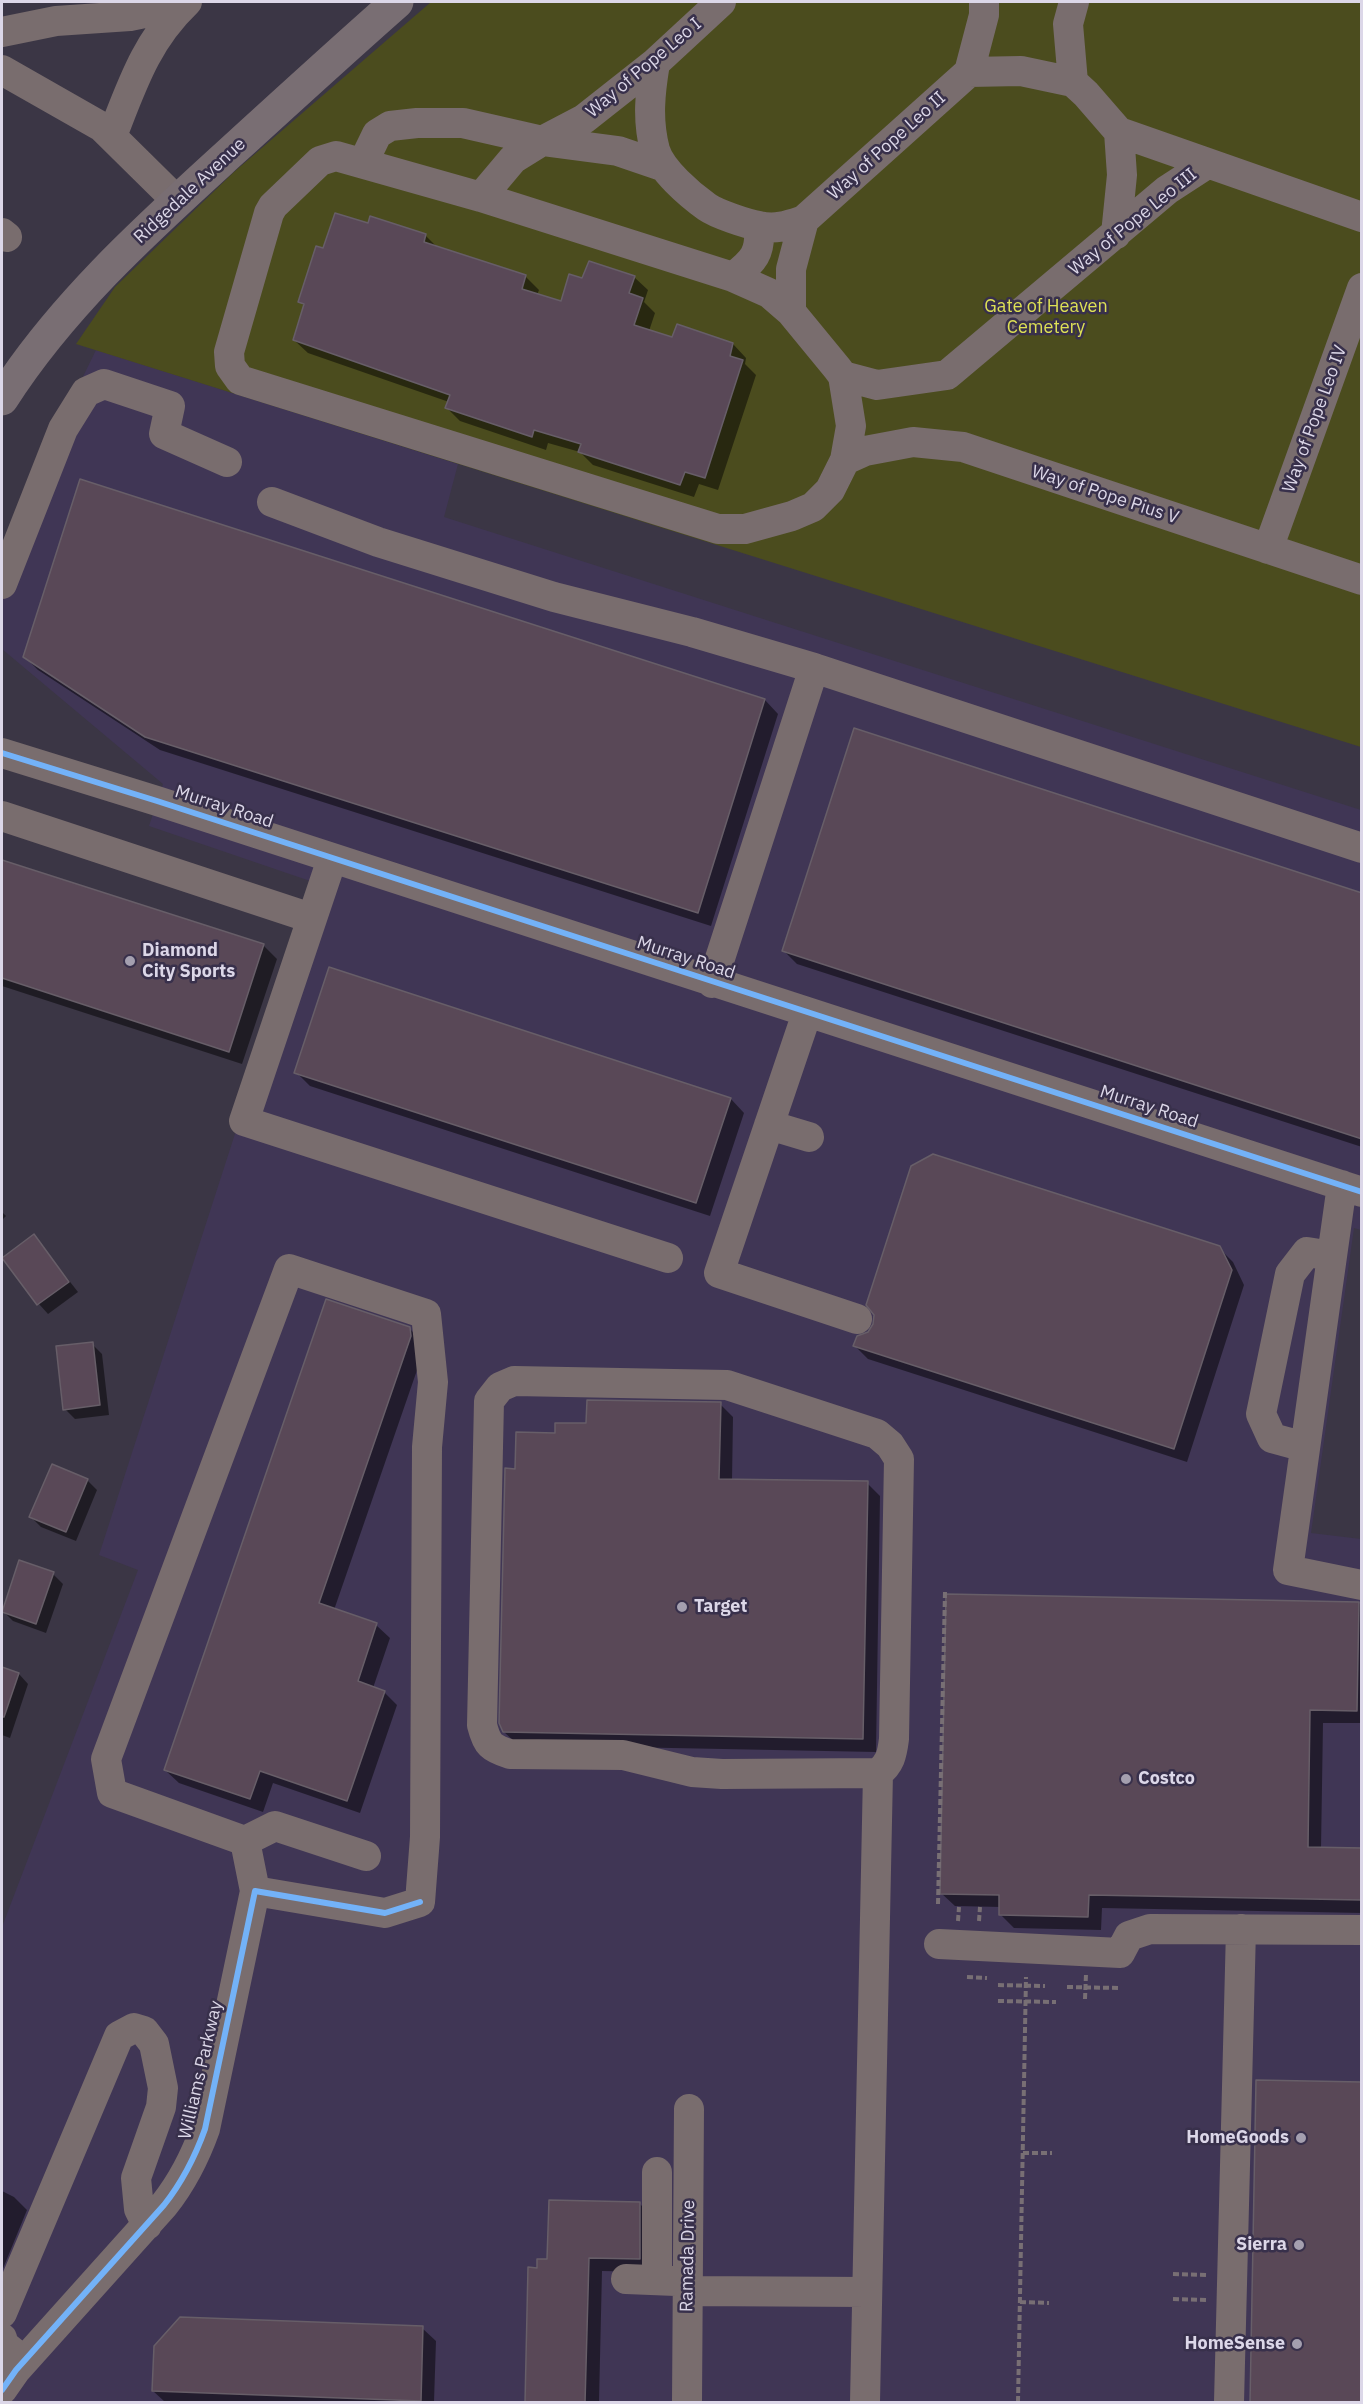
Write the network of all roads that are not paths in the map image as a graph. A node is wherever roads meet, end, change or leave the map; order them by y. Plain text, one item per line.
1 (397, 2) edge
2 (721, 2) edge
3 (984, 2) edge
4 (1074, 2) edge
5 (185, 3) edge
6 (2, 32) edge
7 (655, 63) junction
8 (2, 70) edge
9 (969, 72) junction
10 (1073, 82) junction
11 (1119, 132) junction
12 (112, 136) junction
13 (542, 141) junction
14 (363, 163) junction
15 (1207, 164) junction
16 (662, 166) junction
17 (481, 197) junction
18 (177, 201) junction
19 (1362, 217) edge
20 (804, 220) junction
21 (759, 226) junction
22 (1116, 234) junction
23 (733, 277) junction
24 (1362, 288) edge
25 (791, 312) junction
26 (843, 376) junction
27 (2, 399) edge
28 (844, 460) junction
29 (227, 462) dead end
30 (272, 502) dead end
31 (1268, 549) junction
32 (1362, 580) edge
33 (2, 584) edge
34 (814, 668) junction
35 (2, 753) edge
36 (2, 816) edge
37 (1362, 848) edge
38 (332, 858) junction
39 (311, 918) junction
40 (712, 982) junction
41 (807, 1013) junction
42 (769, 1125) junction
43 (808, 1137) dead end
44 (1352, 1188) edge
45 (1332, 1257) junction
46 (668, 1258) dead end
47 (857, 1319) dead end
48 (1305, 1447) junction
49 (1362, 1585) edge
50 (878, 1773) junction
51 (245, 1841) junction
52 (366, 1856) dead end
53 (255, 1891) junction
54 (1241, 1929) junction
55 (1362, 1930) edge
56 (949, 1934) road end
57 (689, 2109) dead end
58 (657, 2172) dead end
59 (147, 2225) junction
60 (626, 2279) dead end
61 (657, 2280) junction
62 (688, 2286) junction
63 (867, 2292) junction
64 (2, 2313) edge
65 (2, 2338) edge
66 (24, 2361) junction
67 (2, 2390) edge
68 (687, 2403) edge
69 (865, 2403) edge
70 (1229, 2403) edge

1 - 18 main road, Ridgedale Avenue
2 - 7 street, Way of Pope Leo I
3 - 9 street
4 - 10 street
5 - 6 street
5 - 12 street
7 - 13 street, Way of Pope Leo I
7 - 16 street
8 - 12 street
9 - 10 street
9 - 20 street, Way of Pope Leo II
10 - 11 street
11 - 15 street
11 - 22 street
12 - 18 street
13 - 14 street
13 - 16 street
13 - 17 street, Way of Pope Leo I
14 - 17 street
14 - 28 street
15 - 19 street
15 - 22 street, Way of Pope Leo III
16 - 21 street
17 - 23 street
18 - 27 main road, Ridgedale Avenue
20 - 21 street, Way of Pope Leo II
20 - 25 street
21 - 23 street
22 - 26 street, Way of Pope Leo III
23 - 25 street
24 - 31 street, Way of Pope Leo IV
25 - 26 street
26 - 28 street
28 - 31 street, Way of Pope Pius V
29 - 33 street
30 - 34 street
31 - 32 street, Way of Pope Pius V
34 - 37 street
34 - 40 street
35 - 38 street, Murray Road
36 - 39 street
38 - 39 street
38 - 40 street, Murray Road
39 - 46 street
40 - 41 street, Murray Road
41 - 42 street
41 - 44 street, Murray Road
42 - 43 street
42 - 47 street
44 - 45 street
45 - 48 street
45 - 48 street
48 - 49 street
50 - 50 street
50 - 63 street
51 - 52 street
51 - 53 street
51 - 53 street
53 - 59 street, Williams Parkway
54 - 55 street
54 - 56 street
54 - 70 street
57 - 62 street, Ramada Drive
58 - 61 street
59 - 64 street
59 - 66 street, Williams Parkway
60 - 61 street
61 - 62 street
62 - 63 street
62 - 68 street, Ramada Drive
63 - 69 street
65 - 66 street
66 - 67 street, Williams Parkway

